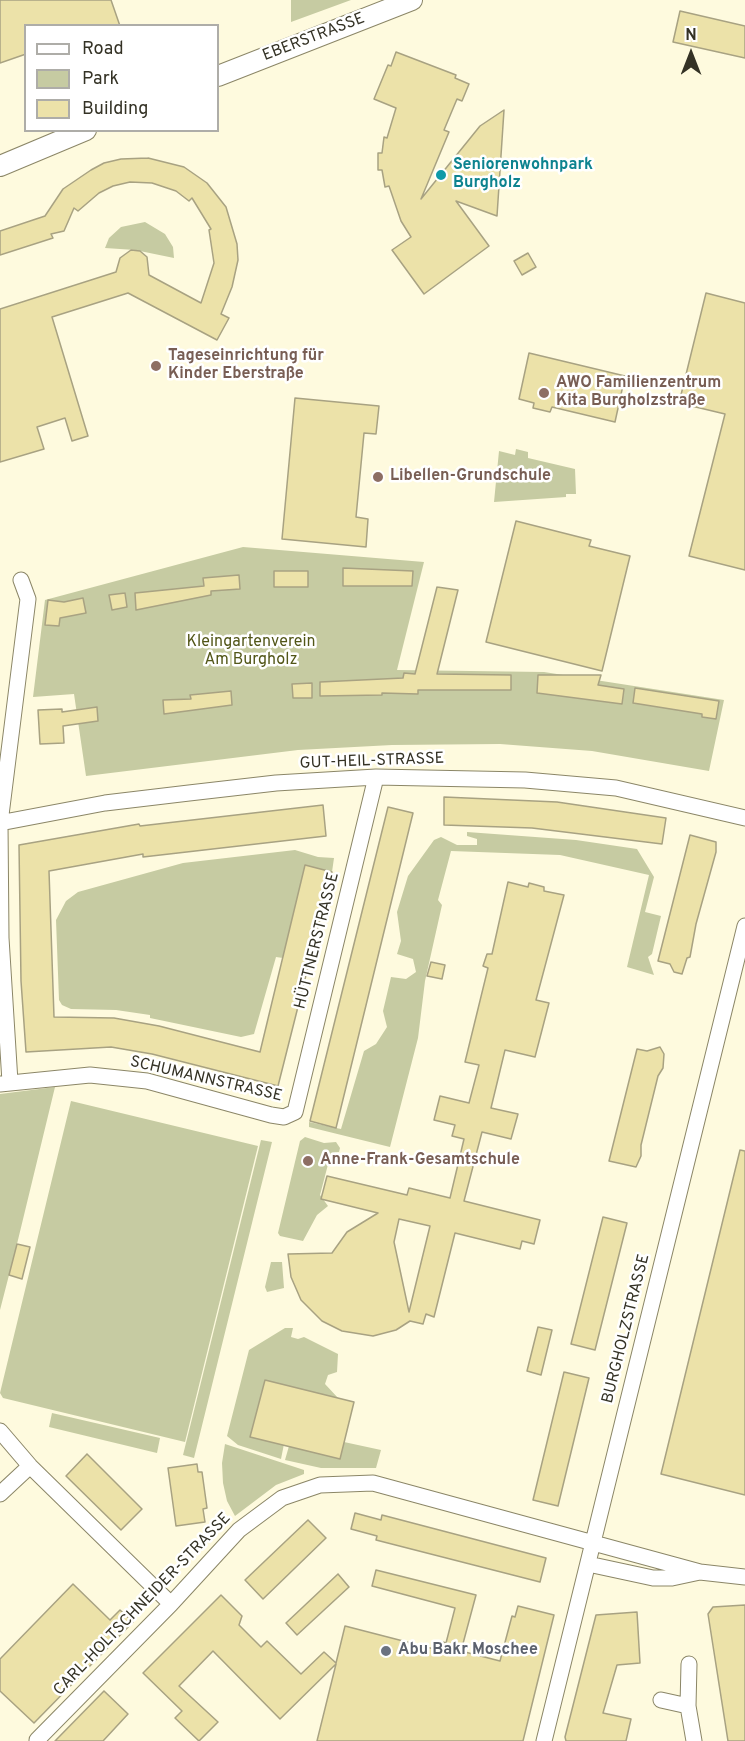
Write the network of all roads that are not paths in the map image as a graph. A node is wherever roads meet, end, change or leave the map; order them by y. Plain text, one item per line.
1 (411, 0) edge
2 (219, 76) edge
3 (81, 132) edge
4 (0, 166) edge
5 (21, 580) dead end
6 (376, 777) junction
7 (745, 818) edge
8 (0, 823) edge
9 (745, 926) edge
10 (5, 1083) edge
11 (295, 1112) joint
12 (0, 1431) edge
13 (30, 1466) junction
14 (0, 1494) edge
15 (593, 1542) junction
16 (588, 1564) junction
17 (700, 1572) junction
18 (745, 1577) edge
19 (171, 1604) junction
20 (689, 1664) dead end
21 (662, 1700) dead end
22 (688, 1706) junction
23 (37, 1740) edge
24 (544, 1741) edge
25 (694, 1741) edge

1 - 2 street, EBERSTRASSE
3 - 4 street
5 - 8 street
6 - 7 street, GUT-HEIL-STRASSE
6 - 8 street, GUT-HEIL-STRASSE
6 - 11 street, HÜTTNERSTRASSE
8 - 10 street
9 - 15 street, BURGHOLZSTRASSE
10 - 11 street, SCHUMANNSTRASSE
12 - 13 street
13 - 14 street
13 - 19 street
15 - 16 street, BURGHOLZSTRASSE
15 - 17 street, CARL-HOLTSCHNEIDER-STRASSE
15 - 19 street, CARL-HOLTSCHNEIDER-STRASSE
16 - 17 street
16 - 24 street, BURGHOLZSTRASSE
17 - 18 street
19 - 23 street, CARL-HOLTSCHNEIDER-STRASSE
20 - 22 street
21 - 22 street
22 - 25 street

